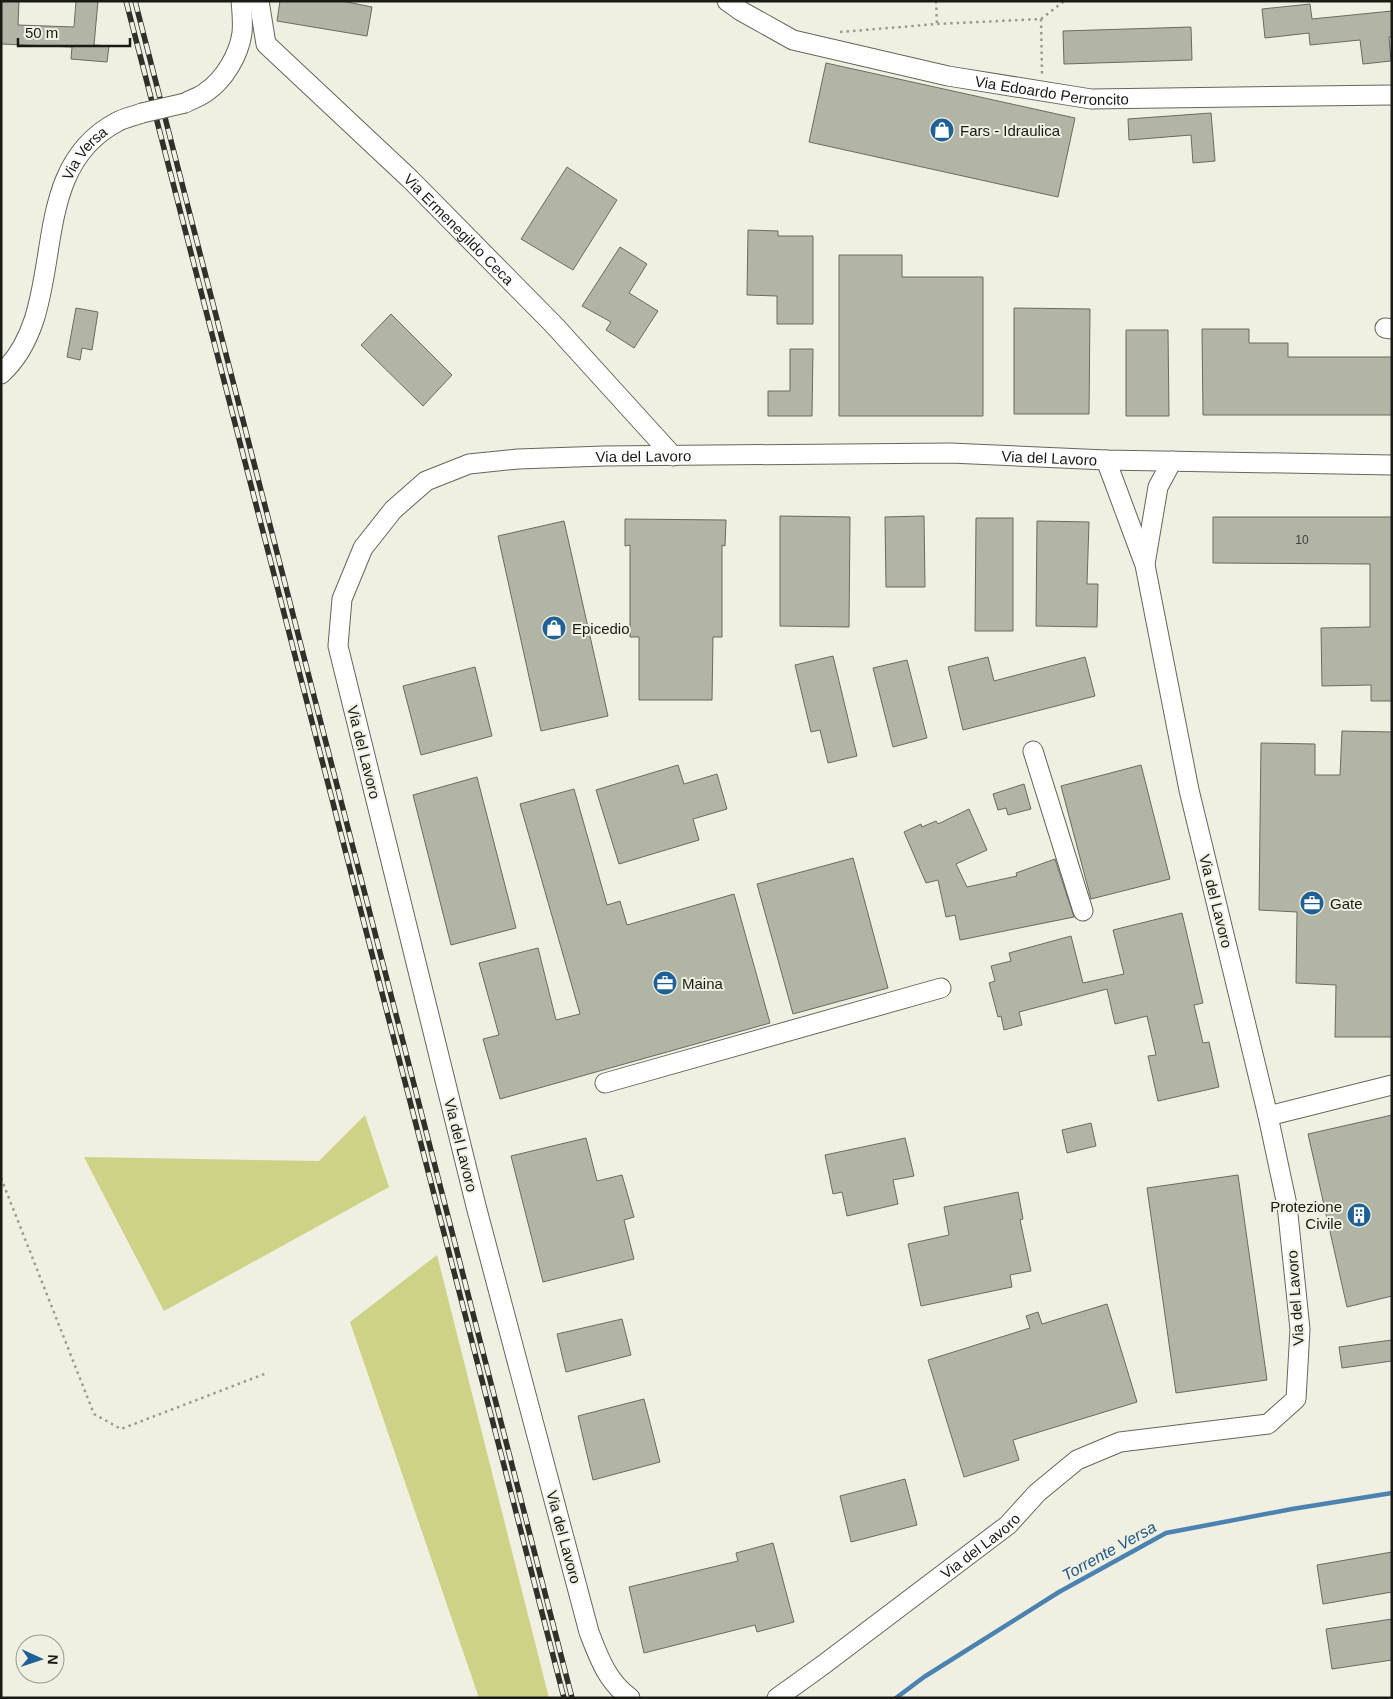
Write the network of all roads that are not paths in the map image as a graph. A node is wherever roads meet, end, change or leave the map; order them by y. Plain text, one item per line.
1 (241, 1) edge
2 (259, 1) edge
3 (727, 1) edge
4 (1392, 95) edge
5 (1, 374) edge
6 (673, 456) junction
7 (1106, 460) junction
8 (1172, 461) junction
9 (1392, 465) edge
10 (1145, 565) junction
11 (1033, 751) dead end
12 (1083, 911) dead end
13 (941, 988) dead end
14 (605, 1083) dead end
15 (1392, 1086) edge
16 (1268, 1116) junction
17 (630, 1698) edge
18 (777, 1698) edge

1 - 5 street, Via Versa, bridge
2 - 6 street, Via Ermenegildo Ceca
3 - 4 street, Via Edoardo Perroncito
6 - 7 street, Via del Lavoro
6 - 17 street, Via del Lavoro
7 - 8 street, Via del Lavoro
7 - 10 street, Via del Lavoro
8 - 9 street, Via del Lavoro
8 - 10 street, Via del Lavoro
10 - 16 street, Via del Lavoro
11 - 12 street
13 - 14 street
15 - 16 street
16 - 18 street, Via del Lavoro

